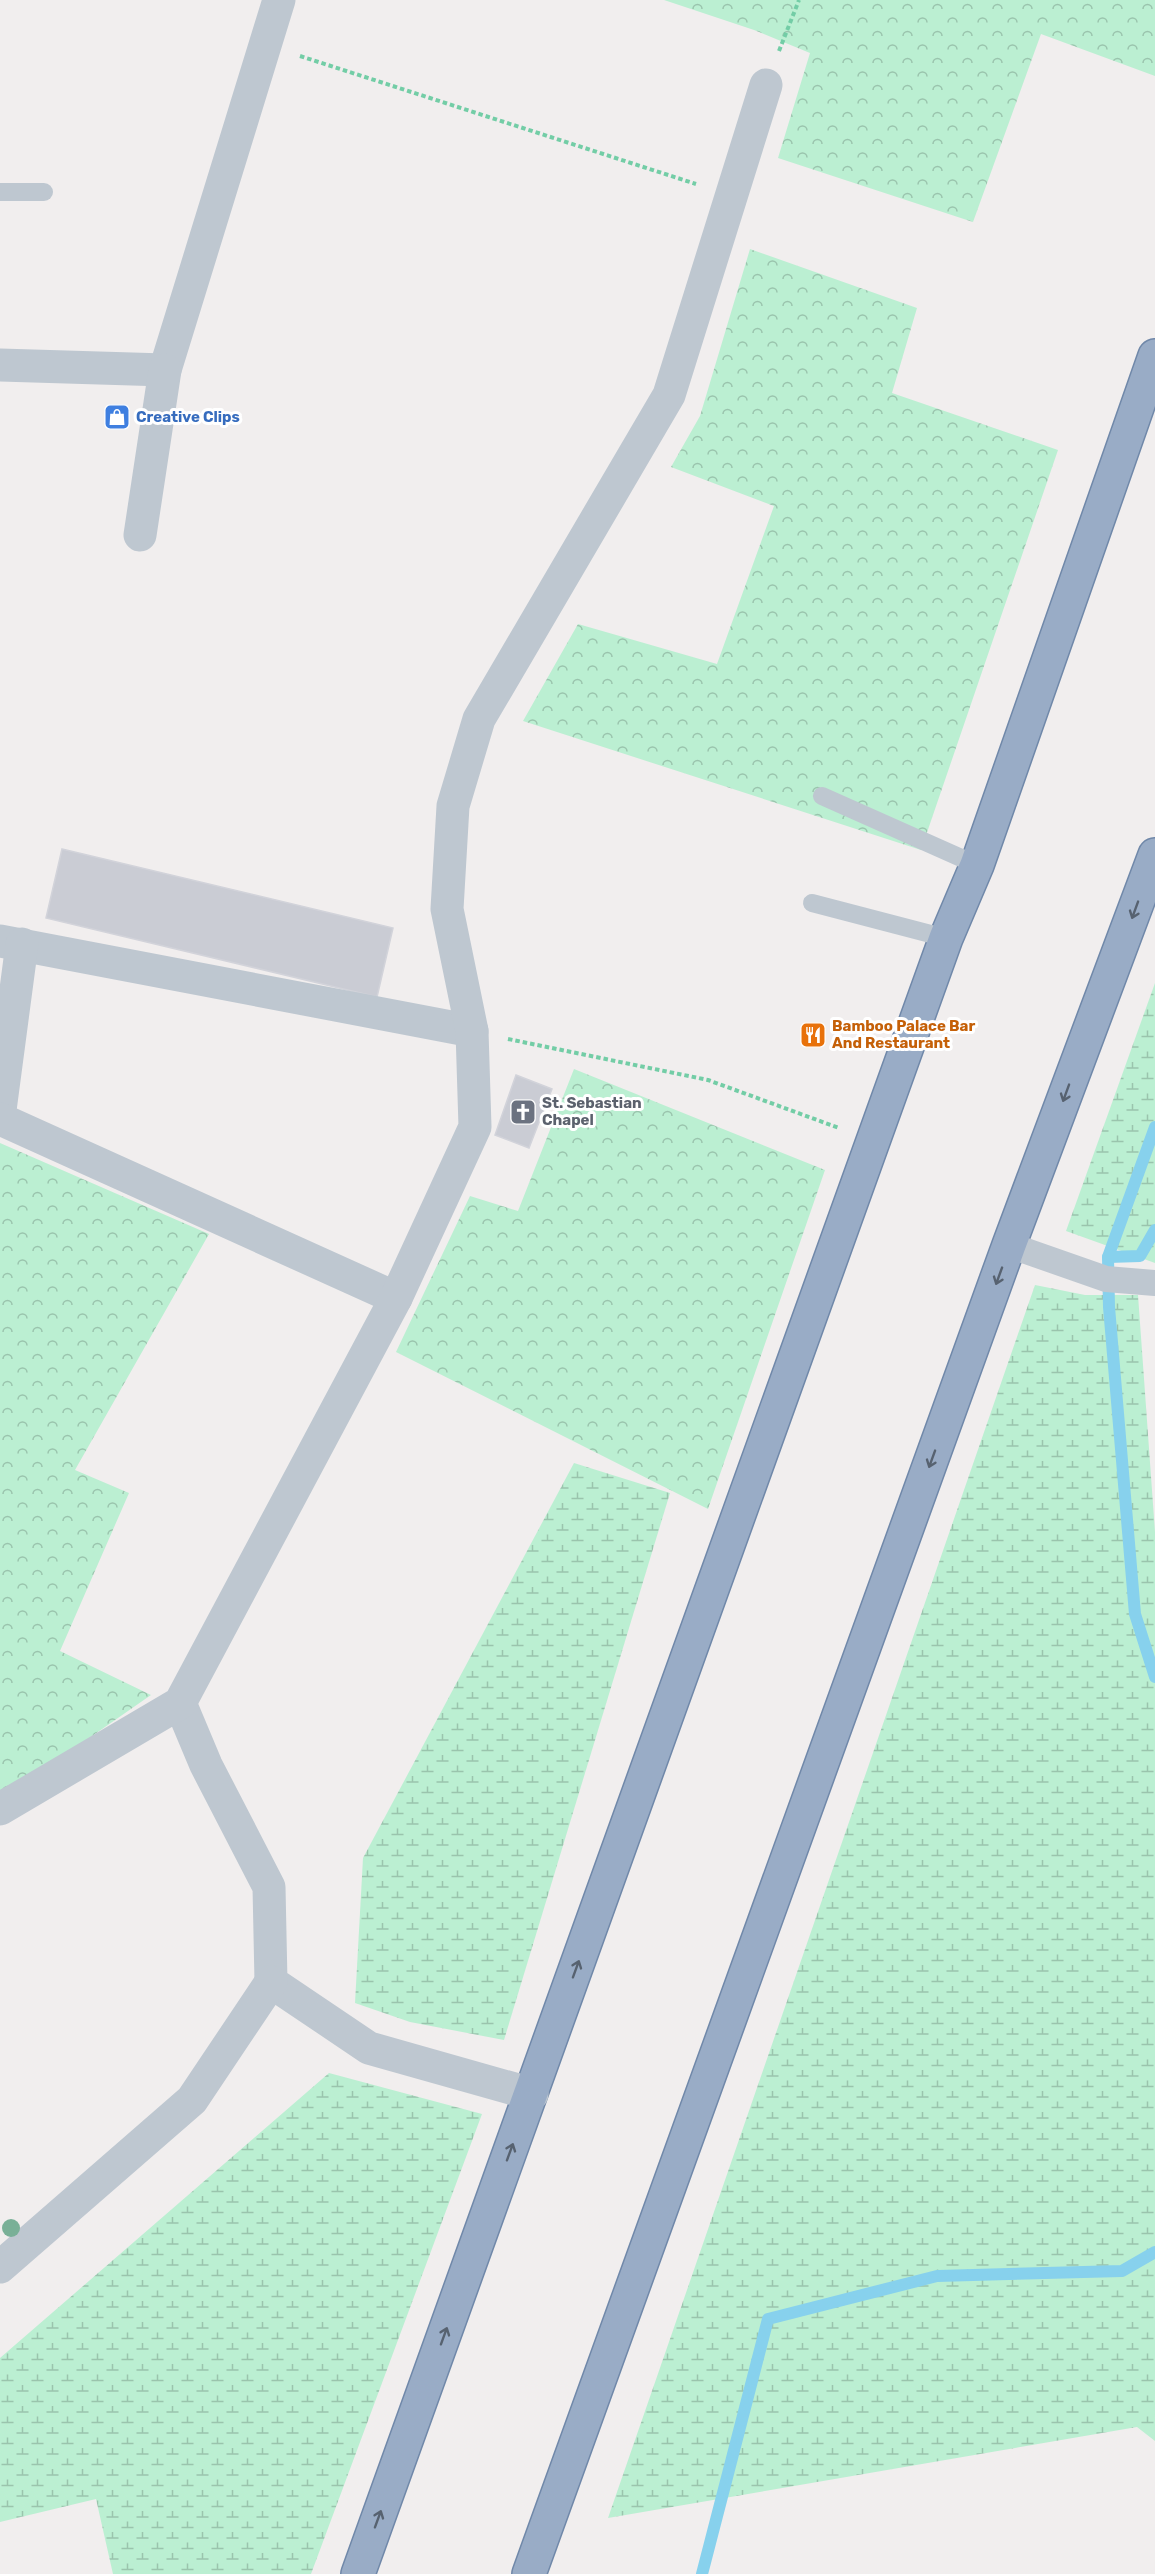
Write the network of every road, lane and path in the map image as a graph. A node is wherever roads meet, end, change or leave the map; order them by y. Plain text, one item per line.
1 (279, 0) edge
2 (799, 0) edge
3 (265, 44) junction
4 (766, 85) joint
5 (0, 192) edge
6 (44, 192) dead end
7 (731, 195) junction
8 (1155, 356) edge
9 (0, 365) edge
10 (165, 370) junction
11 (140, 536) dead end
12 (822, 796) dead end
13 (1155, 855) edge
14 (978, 865) junction
15 (812, 903) dead end
16 (946, 938) junction
17 (11, 942) edge
18 (472, 1031) junction
19 (0, 1110) edge
20 (0, 1119) edge
21 (873, 1140) junction
22 (1010, 1245) junction
23 (1155, 1283) edge
24 (396, 1298) junction
25 (180, 1703) junction
26 (0, 1809) edge
27 (271, 1982) junction
28 (531, 2094) junction
29 (0, 2267) edge
30 (358, 2574) edge
31 (528, 2574) edge

1 - 3 street
2 - 4 path
3 - 7 path
3 - 10 street
4 - 7 street
5 - 6 lane
7 - 18 street
8 - 14 highway
9 - 10 street
10 - 11 street
12 - 14 lane
13 -> 22 highway
14 - 16 highway
15 - 16 lane
16 - 21 highway
17 - 18 street
17 - 19 street
18 - 21 path
18 - 24 street
20 - 24 street
28 -> 21 highway
22 - 23 street
22 -> 31 highway
24 - 25 street
25 - 26 street
25 - 27 street
27 - 28 street
27 - 29 street
30 -> 28 highway

